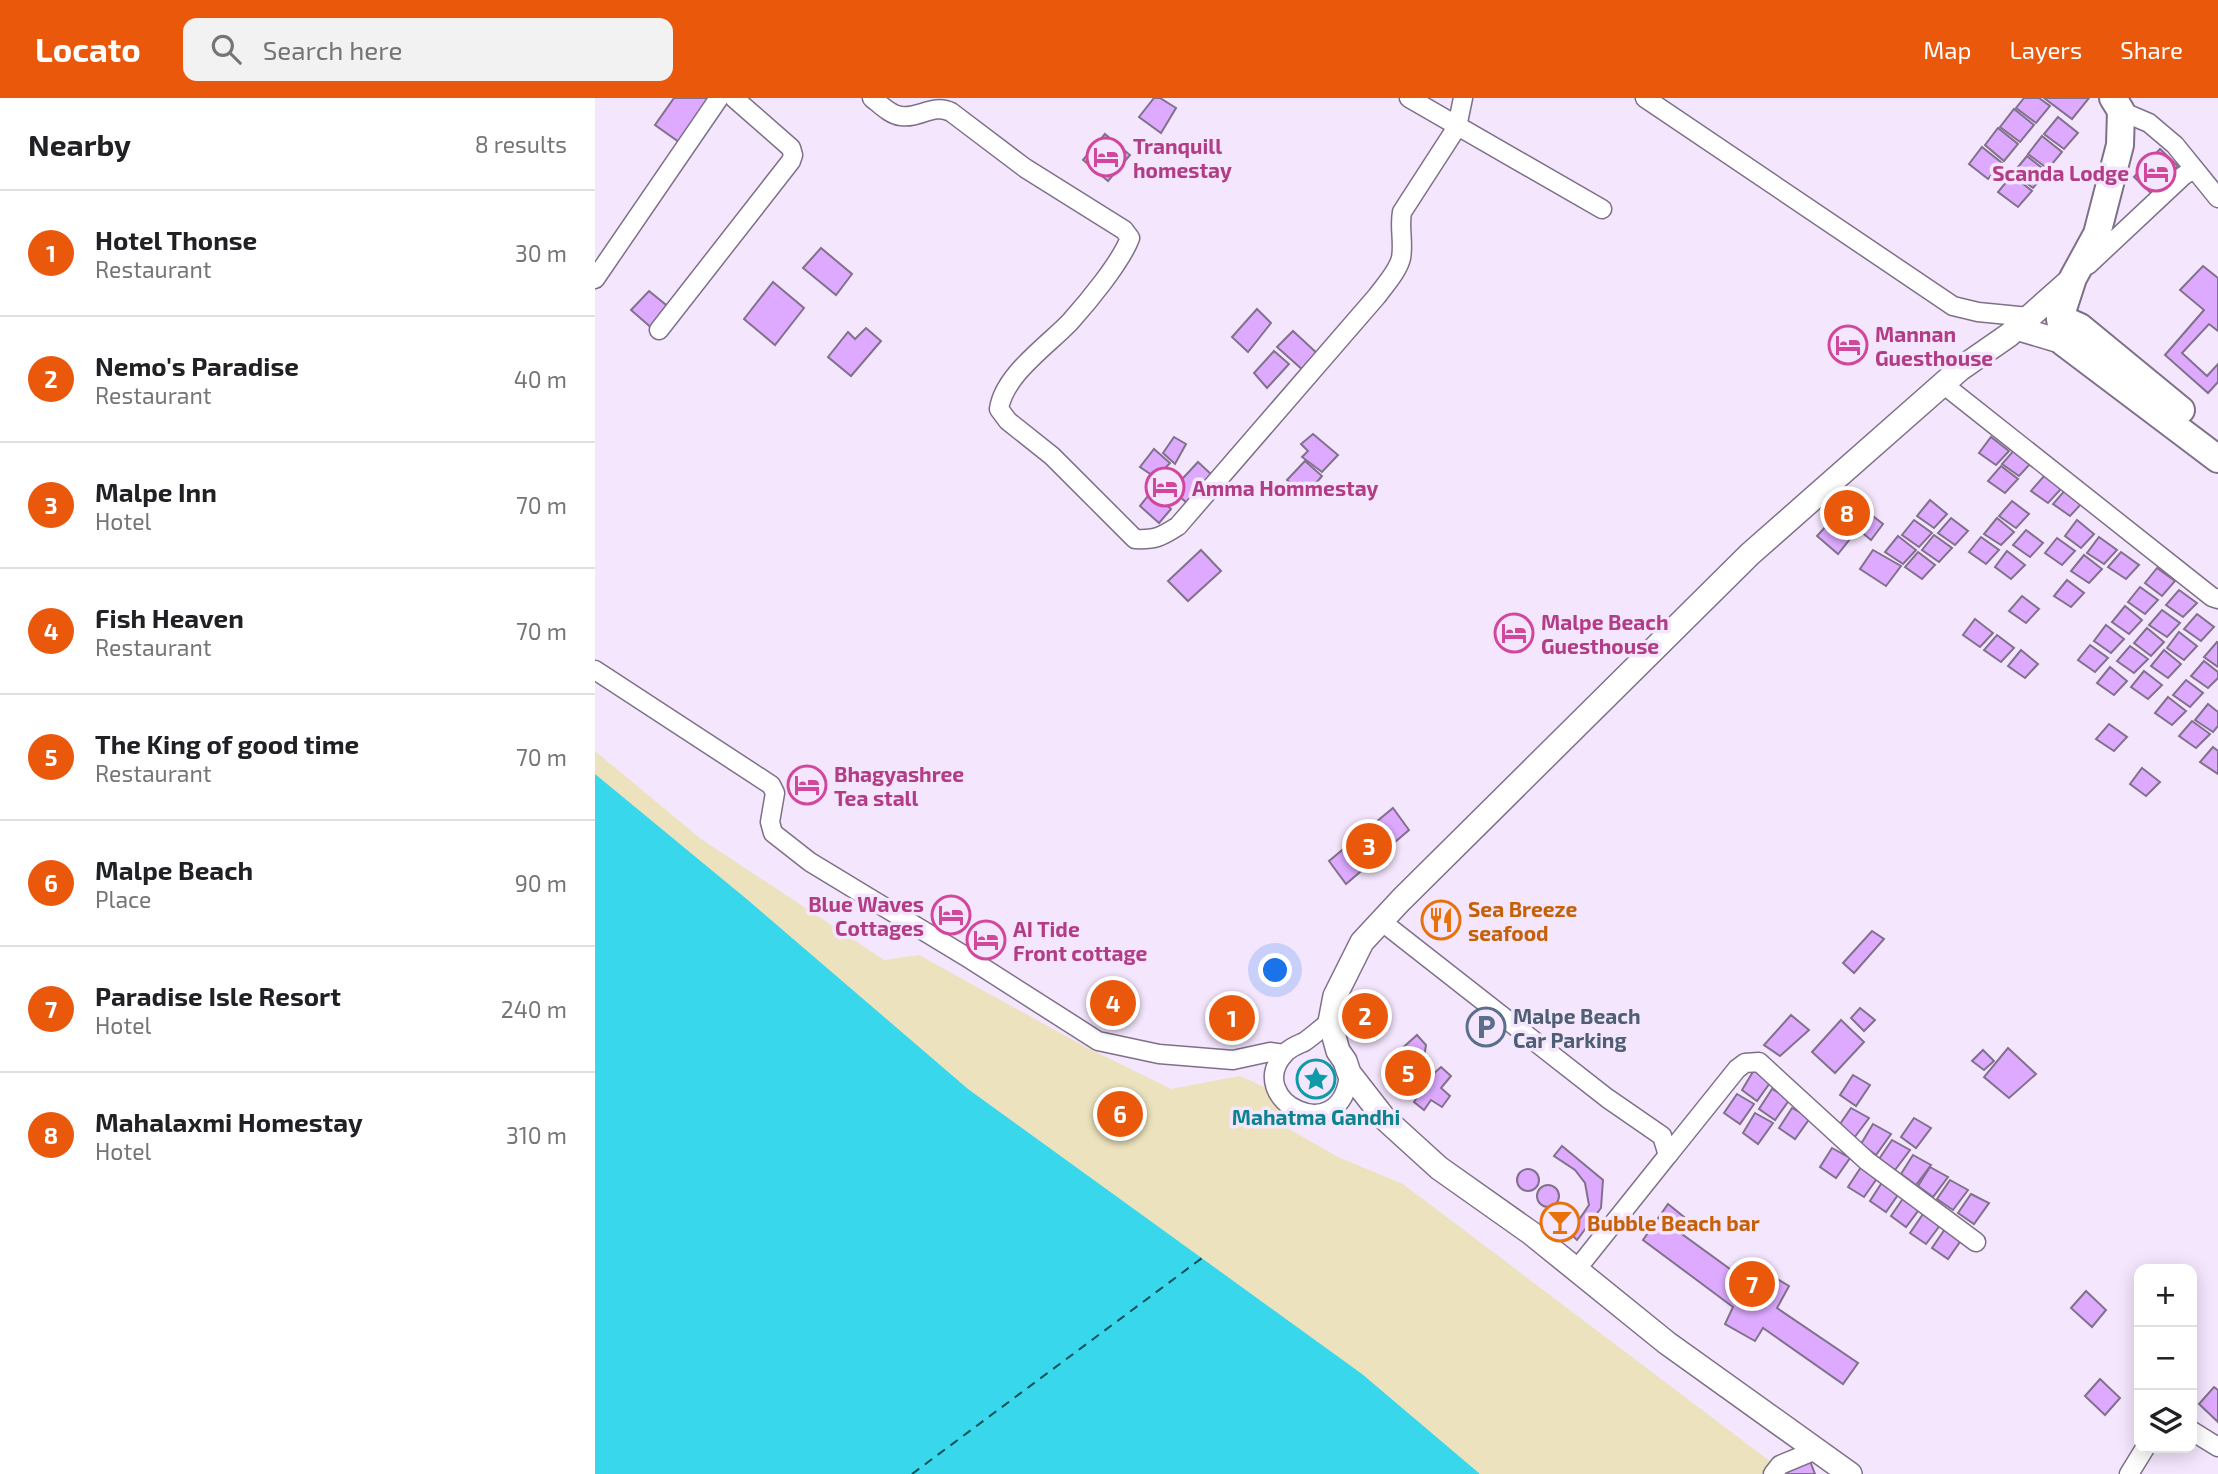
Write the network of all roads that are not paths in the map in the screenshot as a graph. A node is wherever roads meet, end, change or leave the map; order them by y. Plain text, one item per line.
1 (719, 98) edge
2 (734, 98) edge
3 (872, 98) edge
4 (1409, 98) edge
5 (1463, 98) edge
6 (1645, 98) edge
7 (2117, 105) edge
8 (1457, 127) junction
9 (2194, 169) junction
10 (2218, 198) edge
11 (1602, 209) dead end
12 (2073, 278) junction
13 (595, 279) edge
14 (2022, 323) junction
15 (659, 330) dead end
16 (2062, 330) junction
17 (1943, 384) junction
18 (2218, 438) edge
19 (2218, 459) edge
20 (2218, 598) edge
21 (595, 670) edge
22 (1381, 921) junction
23 (1330, 1022) junction
24 (1304, 1042) junction
25 (1338, 1051) junction
26 (1284, 1054) junction
27 (1349, 1073) junction
28 (1668, 1155) junction
29 (1976, 1242) dead end
30 (1576, 1270) junction
31 (2197, 1434) edge
32 (2218, 1447) edge
33 (1816, 1450) junction
34 (2142, 1453) edge
35 (1773, 1474) edge
36 (1850, 1474) edge
37 (2129, 1474) edge

1 - 13 street
2 - 15 street
3 - 8 street
4 - 8 street
5 - 8 street
6 - 14 street
7 - 9 street
7 - 12 main road
8 - 11 street
9 - 10 street
9 - 12 street
12 - 14 street
12 - 16 main road
14 - 16 street
14 - 17 street
16 - 18 main road
16 - 19 main road
17 - 20 street
17 - 22 street
21 - 26 street
22 - 23 street
22 - 28 street
23 - 24 street
23 - 25 street
24 - 25 street
24 - 26 street
25 - 27 street
26 - 27 street
27 - 30 street
28 - 29 street
28 - 30 street
30 - 33 street
31 - 32 street
33 - 35 street
33 - 36 street
34 - 37 street

